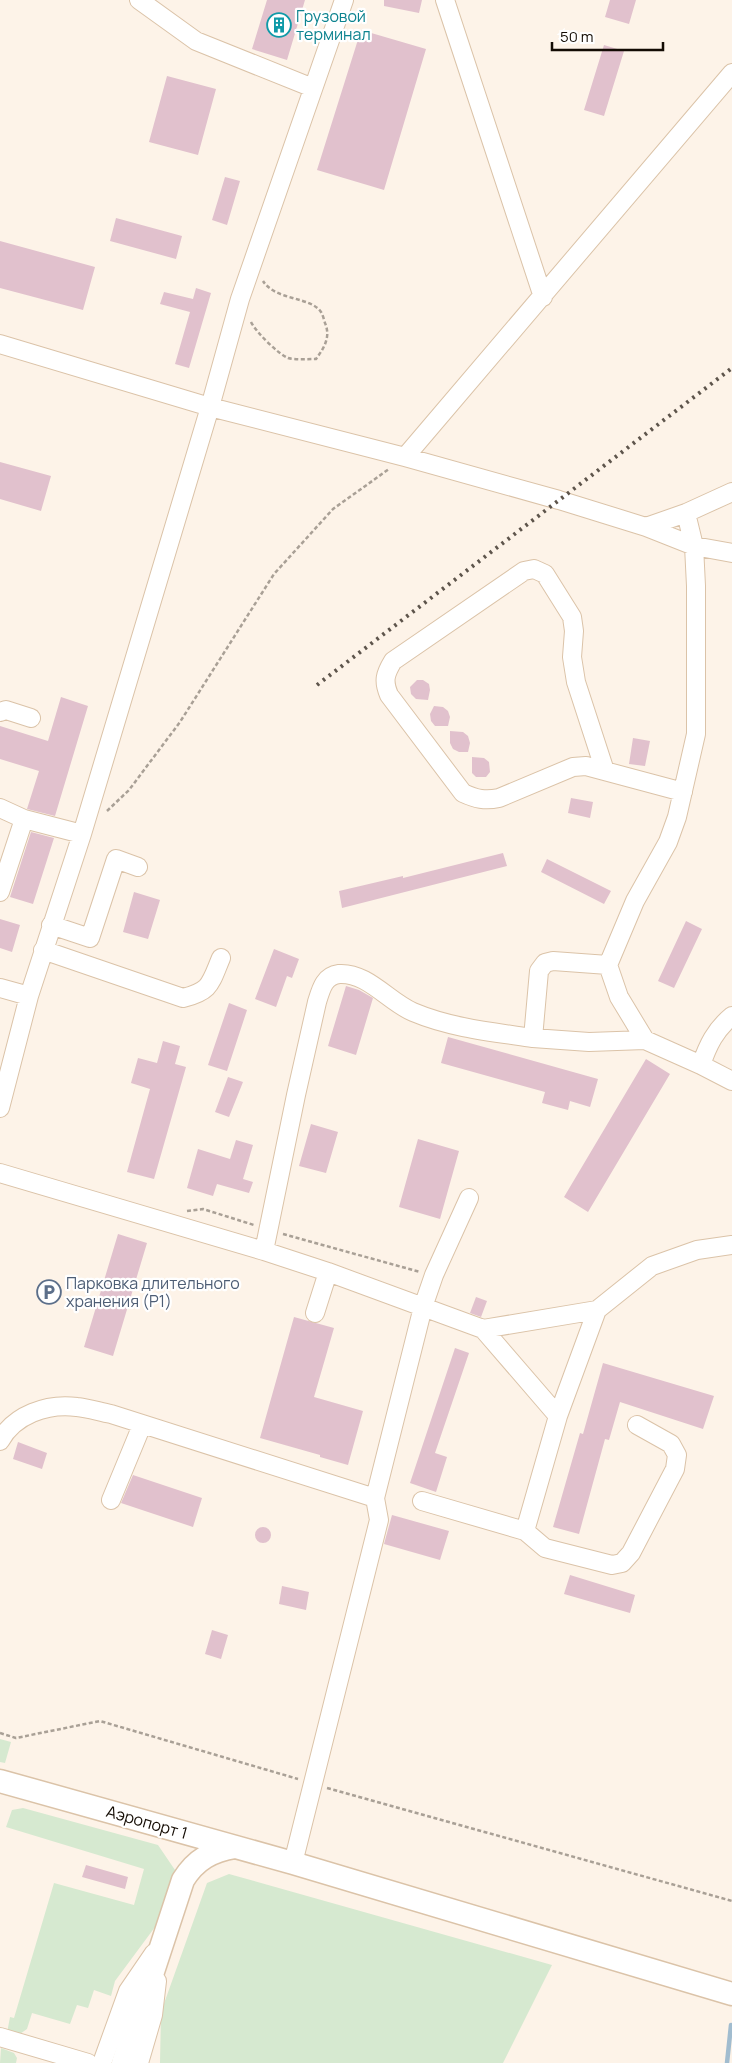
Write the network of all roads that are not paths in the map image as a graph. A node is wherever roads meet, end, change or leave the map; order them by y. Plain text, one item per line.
1 (139, 0) edge
2 (344, 0) edge
3 (445, 0) edge
4 (732, 73) edge
5 (313, 88) junction
6 (543, 296) junction
7 (0, 344) edge
8 (210, 408) junction
9 (405, 457) junction
10 (732, 492) edge
11 (686, 513) junction
12 (646, 527) junction
13 (694, 546) junction
14 (732, 552) edge
15 (0, 712) edge
16 (32, 718) dead end
17 (605, 771) junction
18 (682, 792) junction
19 (0, 808) edge
20 (24, 819) junction
21 (82, 834) junction
22 (138, 867) dead end
23 (0, 892) edge
24 (51, 925) junction
25 (43, 950) junction
26 (221, 958) dead end
27 (608, 965) junction
28 (0, 988) edge
29 (29, 996) junction
30 (732, 1016) edge
31 (533, 1038) junction
32 (645, 1040) junction
33 (701, 1065) junction
34 (732, 1081) edge
35 (0, 1108) edge
36 (0, 1173) edge
37 (469, 1198) dead end
38 (732, 1245) edge
39 (264, 1251) junction
40 (328, 1272) junction
41 (423, 1307) junction
42 (597, 1310) junction
43 (315, 1313) dead end
44 (483, 1329) junction
45 (558, 1416) junction
46 (142, 1425) junction
47 (637, 1425) dead end
48 (0, 1442) edge
49 (375, 1498) junction
50 (111, 1500) dead end
51 (422, 1502) dead end
52 (524, 1531) junction
53 (0, 1781) edge
54 (236, 1847) junction
55 (294, 1863) junction
56 (163, 1940) junction
57 (732, 1994) edge
58 (0, 2037) edge
59 (88, 2063) edge
60 (102, 2063) edge
61 (123, 2063) edge
62 (139, 2063) edge

1 - 5 lane
2 - 5 lane
3 - 6 lane
4 - 6 lane
5 - 8 lane
6 - 9 lane
7 - 8 lane
8 - 9 lane
8 - 21 lane
9 - 12 lane
10 - 11 lane
11 - 12 lane
11 - 13 lane
12 - 13 lane
13 - 14 lane
13 - 18 lane
15 - 16 lane
17 - 17 lane
17 - 18 lane
18 - 27 lane
19 - 20 lane
20 - 21 lane
20 - 23 lane
21 - 24 lane
22 - 24 lane
24 - 25 lane
25 - 26 lane
25 - 29 lane
27 - 31 lane
27 - 32 lane
28 - 29 lane
29 - 35 lane
30 - 33 lane
31 - 32 lane
31 - 39 lane
32 - 33 lane
33 - 34 lane
36 - 39 lane
37 - 41 lane
38 - 42 lane
39 - 40 lane
40 - 41 lane
40 - 43 lane
41 - 44 lane
41 - 49 lane
42 - 44 lane
42 - 45 lane
44 - 45 lane
45 - 52 lane
46 - 48 lane
46 - 49 lane
46 - 50 lane
47 - 52 lane
49 - 55 lane
51 - 52 lane
53 - 54 main road, Аэропорт 1
54 - 55 main road, Аэропорт 1
54 - 56 main road
55 - 57 main road, Аэропорт 1
56 - 60 lane
56 - 61 main road
56 - 62 lane
58 - 59 lane

